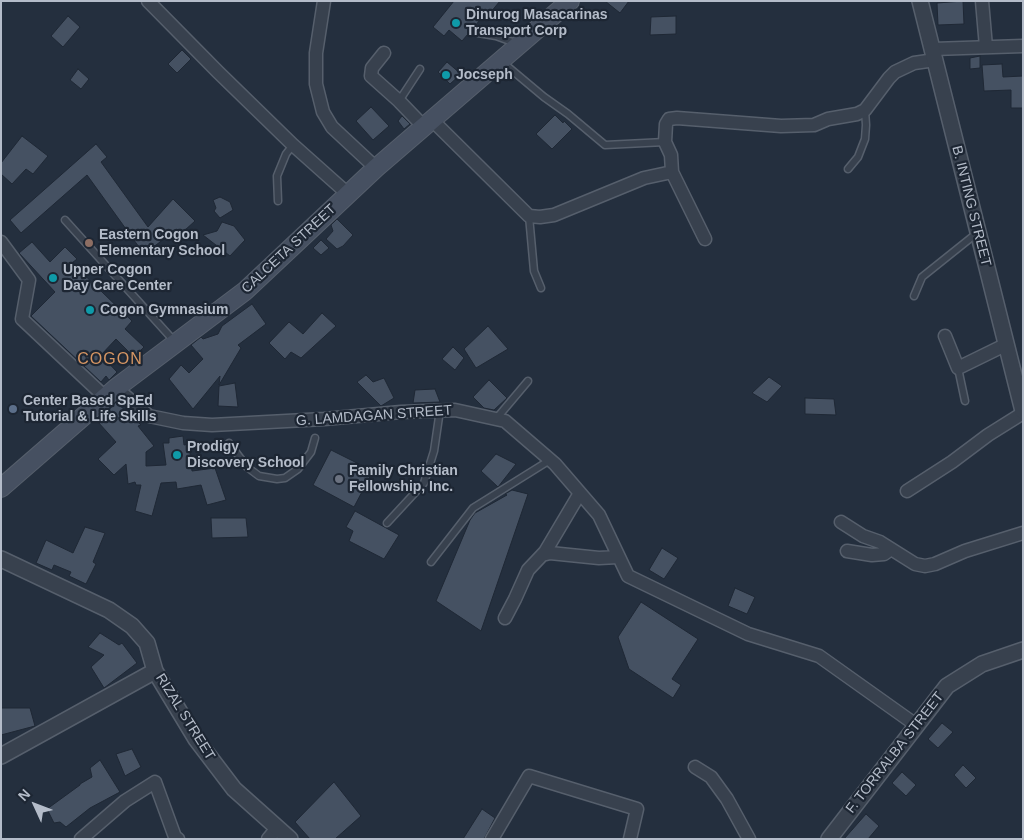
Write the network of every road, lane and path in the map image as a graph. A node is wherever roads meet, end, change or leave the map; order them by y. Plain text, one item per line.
1 (148, 1) edge
2 (324, 1) edge
3 (570, 1) edge
4 (920, 1) edge
5 (982, 1) edge
6 (478, 33) dead end
7 (520, 44) junction
8 (1023, 46) edge
9 (986, 47) junction
10 (384, 53) dead end
11 (934, 54) junction
12 (500, 61) junction
13 (420, 69) dead end
14 (399, 101) junction
15 (865, 110) junction
16 (428, 124) junction
17 (664, 142) junction
18 (293, 145) junction
19 (376, 168) junction
20 (848, 169) dead end
21 (672, 172) junction
22 (348, 194) junction
23 (278, 201) dead end
24 (529, 216) junction
25 (65, 220) dead end
26 (978, 232) junction
27 (705, 239) dead end
28 (1, 242) edge
29 (542, 288) dead end
30 (914, 296) dead end
31 (945, 336) dead end
32 (176, 342) junction
33 (1006, 345) junction
34 (958, 368) junction
35 (528, 381) dead end
36 (110, 392) junction
37 (965, 401) dead end
38 (1022, 406) edge
39 (440, 410) junction
40 (496, 419) junction
41 (315, 438) dead end
42 (228, 443) dead end
43 (550, 460) junction
44 (1, 488) edge
45 (907, 491) dead end
46 (580, 493) junction
47 (841, 522) dead end
48 (387, 523) dead end
49 (1023, 533) edge
50 (863, 536) junction
51 (891, 549) junction
52 (542, 555) junction
53 (618, 557) junction
54 (1, 560) edge
55 (431, 562) dead end
56 (505, 618) dead end
57 (1023, 650) edge
58 (155, 671) junction
59 (916, 725) junction
60 (1, 756) edge
61 (695, 766) dead end
62 (273, 833) edge
63 (80, 839) edge
64 (178, 839) edge
65 (290, 839) edge
66 (492, 839) edge
67 (630, 839) edge
68 (749, 839) edge
69 (828, 839) edge

1 - 18 street
2 - 19 street
3 - 7 main road, CALCETA STREET
4 - 11 street, B. INTING STREET
5 - 9 street
6 - 7 lane
7 - 12 main road, CALCETA STREET
8 - 9 street
9 - 11 street
10 - 14 street
11 - 15 street
11 - 26 street, B. INTING STREET
12 - 16 main road, CALCETA STREET
12 - 17 lane
13 - 14 lane
14 - 16 street
15 - 17 street
15 - 20 lane
16 - 19 main road, CALCETA STREET
16 - 24 street
17 - 21 street
18 - 22 street
18 - 23 lane
19 - 22 main road, CALCETA STREET
21 - 24 street
21 - 27 street
22 - 32 main road, CALCETA STREET
24 - 29 lane
25 - 32 lane
26 - 30 lane
26 - 33 street, B. INTING STREET
28 - 36 street, G. LAMDAGAN STREET
31 - 34 street
32 - 36 main road, CALCETA STREET
33 - 34 street
33 - 38 street, B. INTING STREET
34 - 37 lane
35 - 40 lane
36 - 39 street, G. LAMDAGAN STREET
36 - 44 main road, CALCETA STREET
38 - 45 street
39 - 40 street, G. LAMDAGAN STREET
39 - 48 lane
40 - 43 street, G. LAMDAGAN STREET
41 - 42 lane
43 - 46 street, G. LAMDAGAN STREET
43 - 55 lane
46 - 52 street
46 - 53 street, G. LAMDAGAN STREET
47 - 50 street
49 - 51 street
50 - 51 street
50 - 51 street
52 - 53 street
52 - 56 street
53 - 59 street, G. LAMDAGAN STREET
54 - 58 street, RIZAL STREET
57 - 59 street, F. TORRALBA STREET
58 - 60 street
58 - 62 street, RIZAL STREET
59 - 69 street, F. TORRALBA STREET
61 - 68 street
62 - 65 street, RIZAL STREET
63 - 64 street
66 - 67 street

